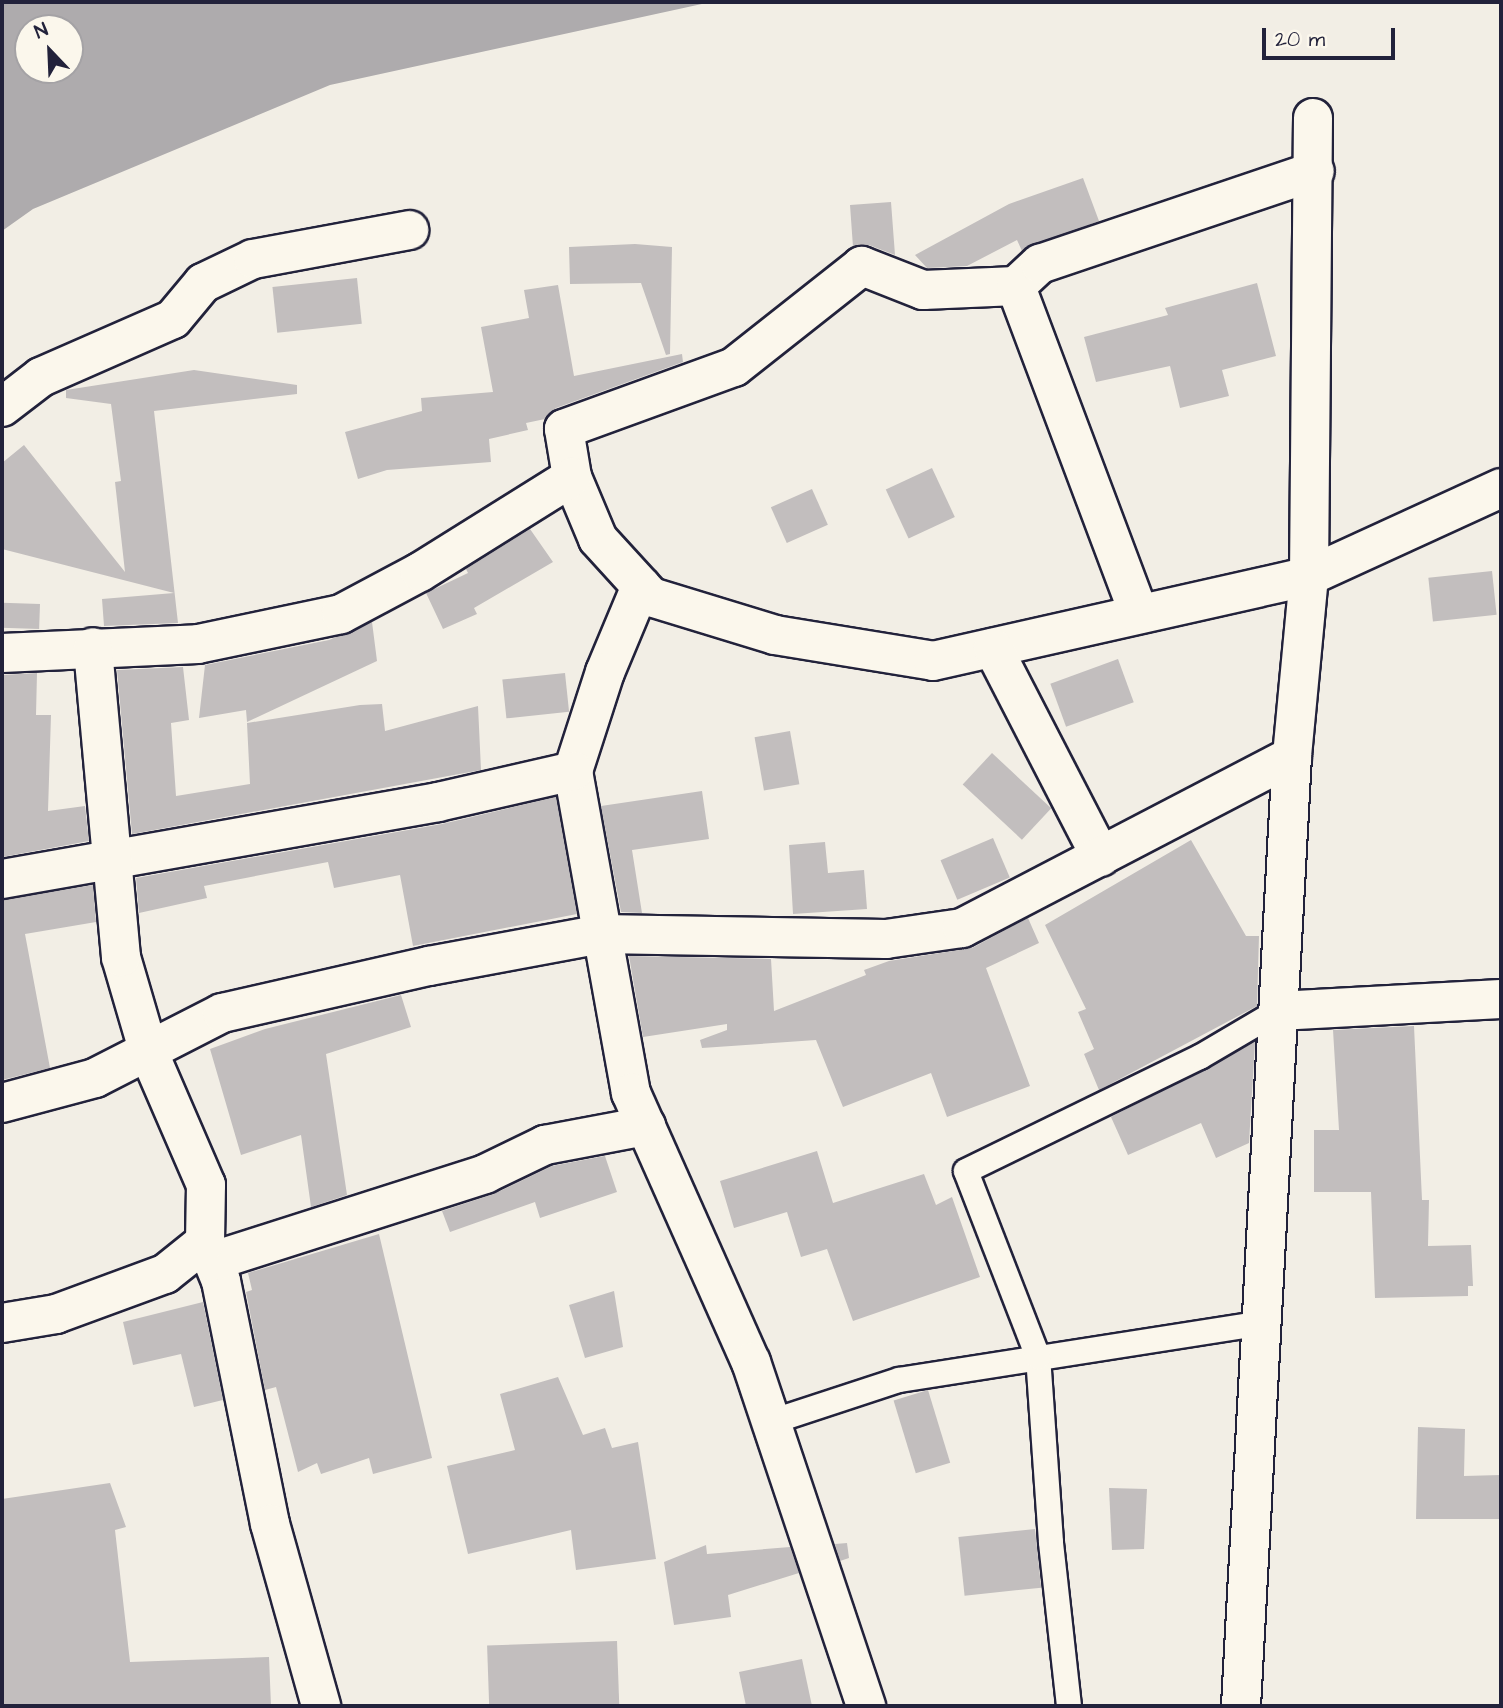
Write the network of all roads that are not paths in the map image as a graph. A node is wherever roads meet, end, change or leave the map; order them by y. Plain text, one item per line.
1 (1313, 118) dead end
2 (1315, 171) junction
3 (409, 230) dead end
4 (1016, 286) junction
5 (2, 407) edge
6 (572, 477) junction
7 (1501, 488) edge
8 (1309, 576) junction
9 (640, 586) junction
10 (1139, 614) junction
11 (93, 647) junction
12 (993, 648) junction
13 (2, 653) edge
14 (1292, 756) junction
15 (573, 771) junction
16 (1101, 857) junction
17 (112, 860) junction
18 (2, 879) edge
19 (601, 933) junction
20 (1501, 999) edge
21 (1278, 1012) junction
22 (149, 1054) junction
23 (2, 1103) edge
24 (646, 1126) junction
25 (209, 1251) junction
26 (2, 1323) edge
27 (1262, 1323) junction
28 (1038, 1357) junction
29 (771, 1422) junction
30 (321, 1706) edge
31 (866, 1706) edge
32 (1069, 1706) edge
33 (1241, 1706) edge

1 - 2 street
2 - 4 street
2 - 8 street
3 - 5 street
4 - 6 street
4 - 10 street
6 - 9 street
6 - 11 street
7 - 8 street
8 - 10 street
8 - 14 street
9 - 12 street
9 - 15 street
10 - 12 street
11 - 13 street
11 - 17 street
12 - 16 street
14 - 16 street
14 - 21 street
15 - 17 street
15 - 19 street
16 - 19 street
17 - 18 street
17 - 22 street
19 - 22 street
19 - 24 street
20 - 21 street
21 - 27 street
21 - 28 lane
22 - 23 street
22 - 25 street
24 - 25 street
24 - 29 street
25 - 26 street
25 - 30 street
27 - 28 lane
27 - 33 street
28 - 29 lane
28 - 32 lane
29 - 31 street

